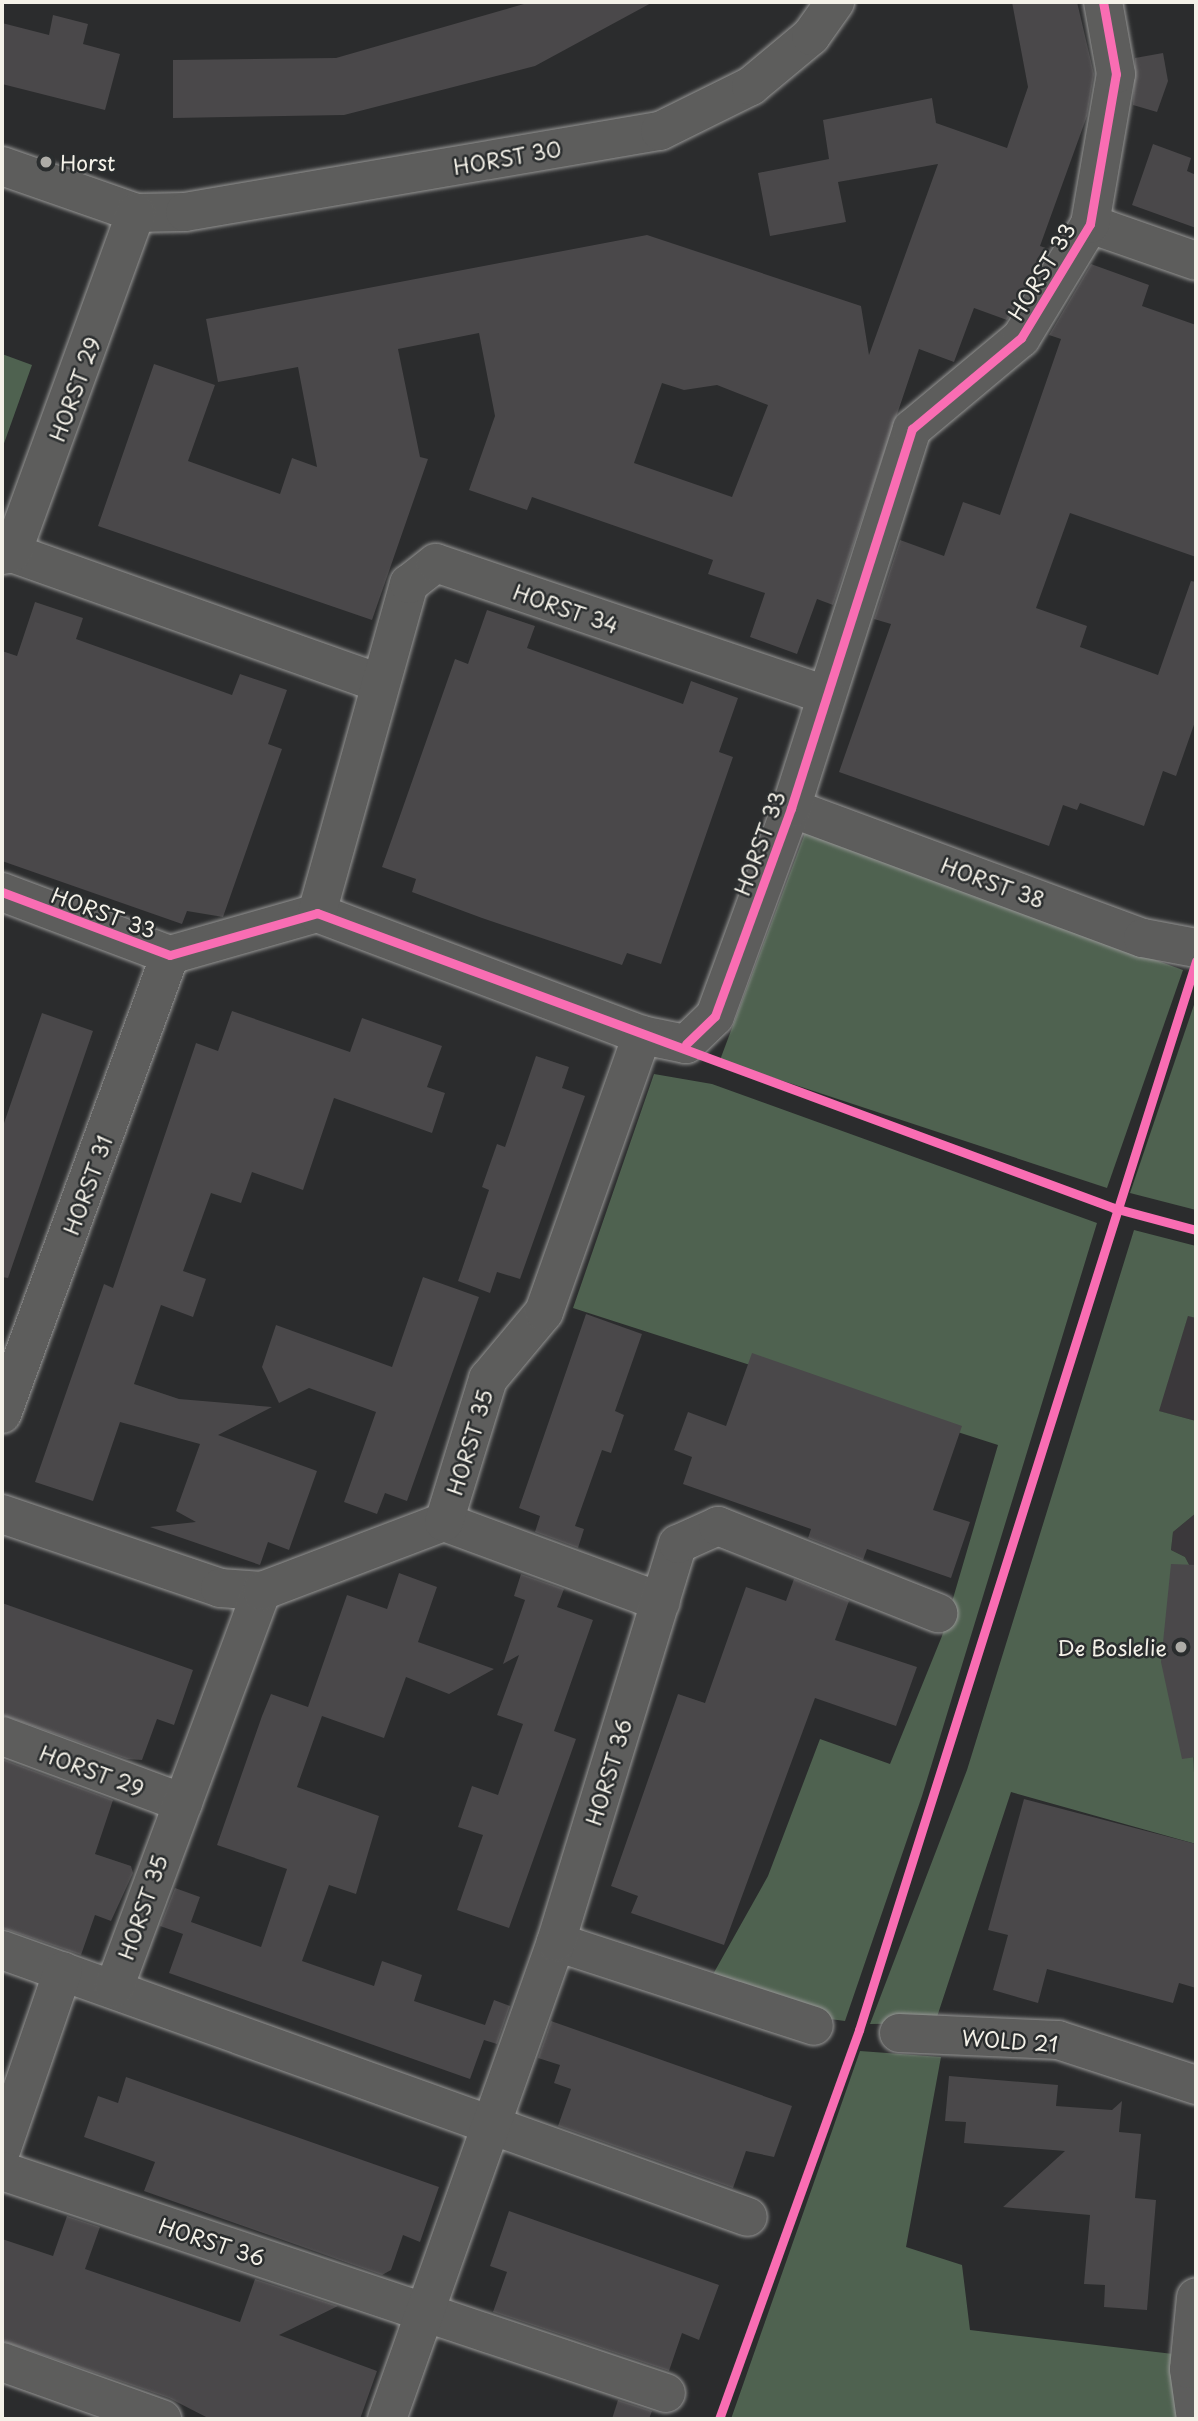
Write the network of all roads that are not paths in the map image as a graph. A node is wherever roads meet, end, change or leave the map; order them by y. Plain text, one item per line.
1 (835, 2) edge
2 (1103, 2) edge
3 (2, 166) edge
4 (136, 213) junction
5 (1090, 224) junction
6 (1196, 261) edge
7 (7, 554) edge
8 (380, 683) junction
9 (826, 695) junction
10 (792, 808) junction
11 (2, 892) edge
12 (317, 913) junction
13 (1196, 948) edge
14 (170, 955) junction
15 (642, 1035) junction
16 (2, 1413) edge
17 (2, 1514) edge
18 (444, 1522) junction
19 (262, 1591) junction
20 (661, 1602) junction
21 (938, 1614) dead end
22 (2, 1737) edge
23 (183, 1803) junction
24 (556, 1942) junction
25 (2, 1950) edge
26 (63, 1971) junction
27 (114, 1988) junction
28 (814, 2026) dead end
29 (899, 2033) dead end
30 (1196, 2085) edge
31 (491, 2124) junction
32 (2, 2148) edge
33 (2, 2171) edge
34 (748, 2217) dead end
35 (1196, 2297) edge
36 (421, 2311) junction
37 (2, 2362) edge
38 (666, 2393) dead end
39 (162, 2419) edge
40 (387, 2419) edge
41 (1196, 2419) edge

1 - 4 street, HORST 30
2 - 5 street, HORST 33
3 - 4 street
4 - 7 street, HORST 29
5 - 6 street
5 - 9 street, HORST 33
7 - 8 street
8 - 9 street, HORST 34
8 - 12 street, HORST 34
9 - 10 street, HORST 33
10 - 13 street, HORST 38
10 - 15 street, HORST 33
11 - 14 street, HORST 33
12 - 14 street, HORST 33
12 - 15 street, HORST 33
14 - 16 street, HORST 31
15 - 18 street, HORST 35
17 - 19 street, HORST 35
18 - 19 street, HORST 35
18 - 20 street
19 - 23 street, HORST 35
20 - 21 street, HORST 36
20 - 24 street, HORST 36
22 - 23 street, HORST 29
23 - 27 street, HORST 35
24 - 28 street
24 - 31 street, HORST 36
25 - 26 street
26 - 27 street
26 - 32 street
27 - 31 street
29 - 30 street, WOLD 21
31 - 34 street
31 - 36 street, HORST 36
33 - 36 street, HORST 36
35 - 41 street
36 - 38 street, HORST 36
36 - 40 street, HORST 36
37 - 39 street

